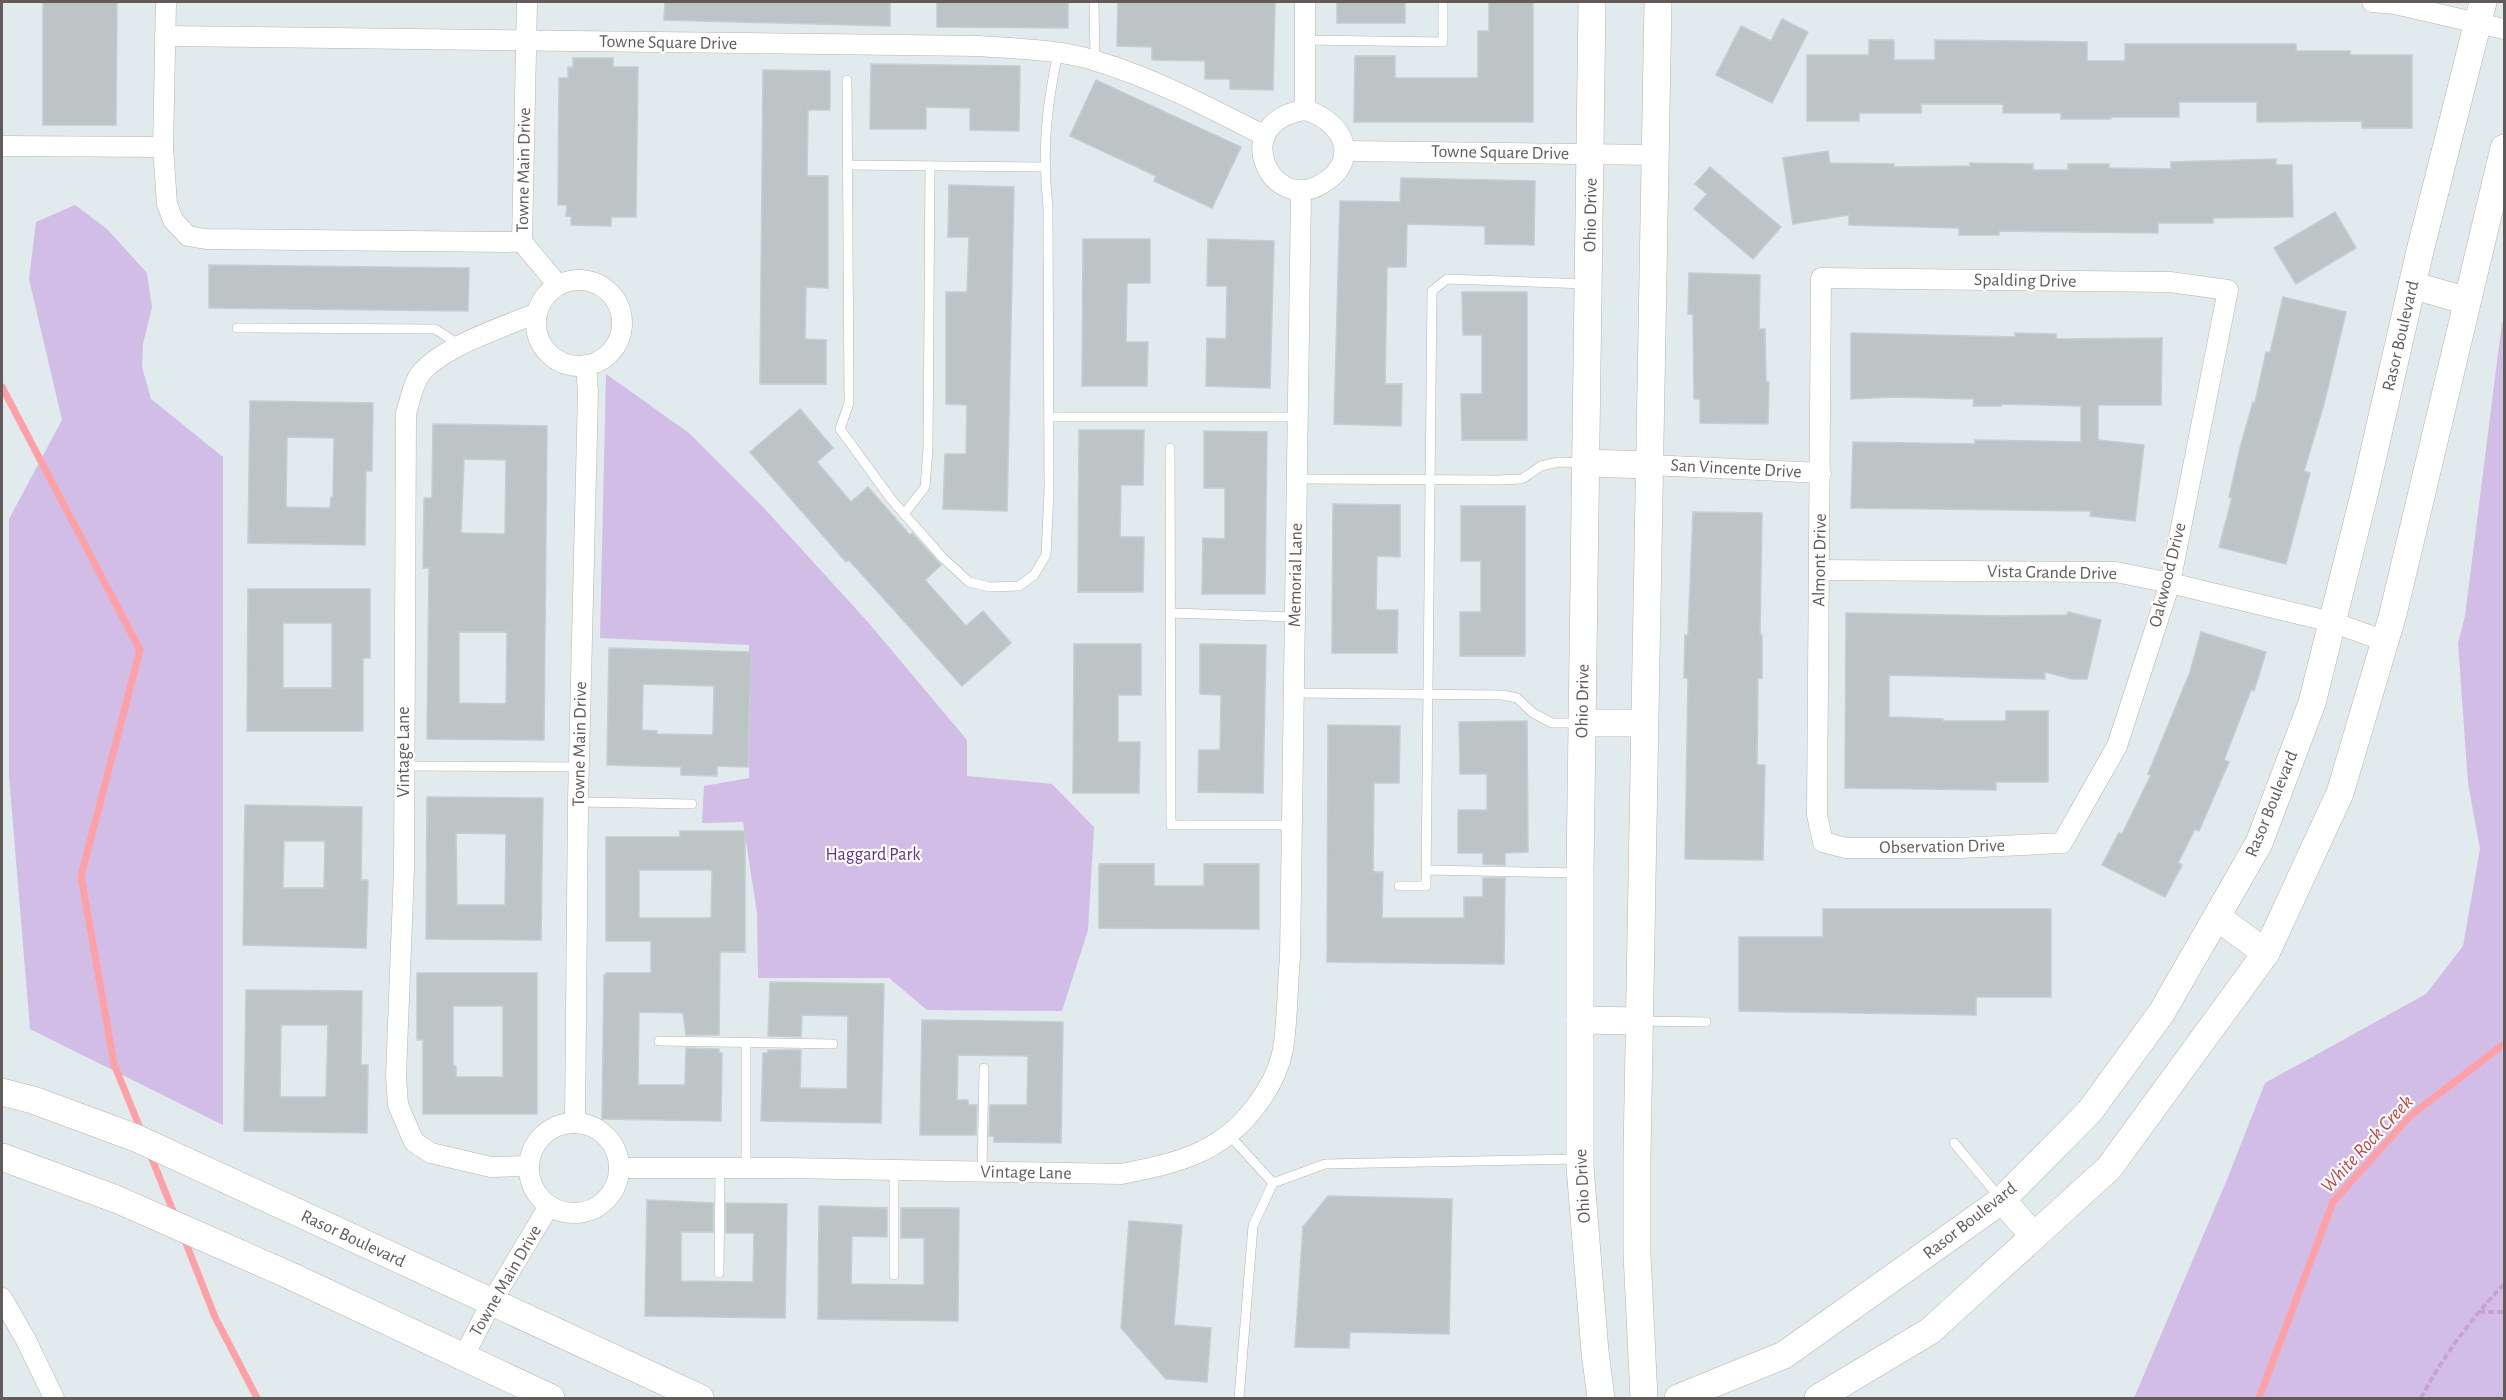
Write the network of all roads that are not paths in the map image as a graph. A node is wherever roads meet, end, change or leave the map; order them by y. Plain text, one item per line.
1 (166, 2) edge
2 (527, 2) edge
3 (1094, 2) edge
4 (1305, 2) edge
5 (1443, 2) edge
6 (1593, 2) edge
7 (1658, 2) edge
8 (2372, 2) edge
9 (2480, 12) edge
10 (2505, 29) edge
11 (165, 36) junction
12 (1305, 40) junction
13 (527, 42) junction
14 (1058, 53) junction
15 (1095, 60) junction
16 (848, 80) dead end
17 (1305, 110) junction
18 (1265, 136) junction
19 (8, 146) edge
20 (164, 147) junction
21 (2505, 148) edge
22 (1345, 151) junction
23 (1592, 154) junction
24 (1655, 155) junction
25 (848, 165) junction
26 (930, 166) junction
27 (1044, 167) junction
28 (1301, 192) junction
29 (522, 243) junction
30 (1821, 278) joint
31 (1589, 284) junction
32 (558, 285) junction
33 (2412, 285) junction
34 (2228, 290) joint
35 (2467, 301) junction
36 (537, 313) junction
37 (237, 328) dead end
38 (460, 345) junction
39 (586, 366) junction
40 (1049, 417) junction
41 (1298, 417) junction
42 (1170, 448) dead end
43 (1585, 463) junction
44 (1650, 465) junction
45 (1821, 473) junction
46 (1298, 479) junction
47 (1431, 481) junction
48 (904, 514) junction
49 (1819, 570) junction
50 (2170, 583) junction
51 (1171, 613) junction
52 (1295, 616) junction
53 (2332, 622) junction
54 (2385, 641) junction
55 (1295, 693) junction
56 (1428, 694) junction
57 (1583, 723) junction
58 (1644, 723) junction
59 (404, 766) junction
60 (579, 767) junction
61 (578, 802) junction
62 (692, 804) dead end
63 (1291, 825) junction
64 (1823, 842) joint
65 (2062, 843) joint
66 (1427, 870) junction
67 (1580, 873) junction
68 (1399, 886) dead end
69 (2217, 917) junction
70 (2266, 953) junction
71 (1290, 958) joint
72 (1580, 1020) junction
73 (1639, 1021) junction
74 (1706, 1023) dead end
75 (659, 1041) dead end
76 (746, 1042) junction
77 (833, 1044) dead end
78 (984, 1068) dead end
79 (2, 1092) edge
80 (575, 1123) junction
81 (1230, 1136) junction
82 (1954, 1143) dead end
83 (1580, 1159) junction
84 (8, 1163) edge
85 (529, 1166) junction
86 (619, 1168) junction
87 (720, 1169) junction
88 (746, 1169) junction
89 (894, 1170) junction
90 (982, 1172) junction
91 (1273, 1184) junction
92 (2002, 1200) junction
93 (549, 1206) junction
94 (2034, 1236) junction
95 (719, 1273) dead end
96 (894, 1275) dead end
97 (2, 1298) edge
98 (491, 1303) junction
99 (464, 1356) junction
100 (693, 1397) edge
101 (51, 1398) edge
102 (551, 1398) edge
103 (1239, 1398) edge
104 (1601, 1398) edge
105 (1644, 1398) edge
106 (1678, 1398) edge
107 (1818, 1398) edge

1 - 11 street
2 - 13 street, Towne Main Drive
3 - 15 lane
4 - 12 street
5 - 12 lane
6 - 23 main road, Ohio Drive
7 - 24 main road
8 - 9 street
9 - 10 street
9 - 33 main road, Rasor Boulevard
11 - 13 street, Towne Square Drive
11 - 20 street
12 - 17 street
13 - 14 street, Towne Square Drive
13 - 29 street, Towne Main Drive
14 - 15 street, Towne Square Drive
14 - 27 lane
15 - 18 street, Towne Square Drive
16 - 25 lane
17 - 18 street
17 - 22 street
18 - 28 street
19 - 20 street
20 - 29 street
21 - 35 main road
22 - 23 street, Towne Square Drive
22 - 28 street
23 - 24 street, Towne Square Drive
23 - 31 main road, Ohio Drive
24 - 44 main road
25 - 26 lane
25 - 48 lane
26 - 27 lane
26 - 48 lane
27 - 40 lane
28 - 41 street, Memorial Lane
29 - 32 street, Towne Main Drive
30 - 34 street, Spalding Drive
30 - 45 street, Almont Drive
31 - 43 main road, Ohio Drive
31 - 47 lane
32 - 36 street
32 - 39 street
33 - 35 main road
33 - 53 main road, Rasor Boulevard
34 - 50 street, Oakwood Drive
35 - 54 main road
36 - 38 street, Vintage Lane
36 - 39 street
37 - 38 lane
38 - 59 street, Vintage Lane
39 - 60 street, Towne Main Drive
40 - 41 lane
40 - 48 lane
41 - 46 street, Memorial Lane
42 - 51 lane
43 - 44 main road
43 - 47 lane
43 - 57 main road, Ohio Drive
44 - 45 street, San Vincente Drive
44 - 58 main road
45 - 49 street, Almont Drive
46 - 47 lane
46 - 52 street, Memorial Lane
47 - 56 lane
49 - 50 street, Vista Grande Drive
49 - 64 street, Almont Drive
50 - 53 street, Vista Grande Drive
50 - 65 street, Oakwood Drive
51 - 52 lane
51 - 63 lane
52 - 55 street, Memorial Lane
53 - 54 street, Vista Grande Drive
53 - 69 main road, Rasor Boulevard
54 - 70 main road
55 - 56 lane
55 - 63 street, Memorial Lane
56 - 57 lane
56 - 66 lane
57 - 58 main road
57 - 67 main road, Ohio Drive
58 - 73 main road
59 - 60 lane
59 - 85 street, Vintage Lane
60 - 61 street, Towne Main Drive
61 - 62 lane
61 - 80 street, Towne Main Drive
63 - 71 street, Memorial Lane
64 - 65 street, Observation Drive
66 - 67 lane
66 - 68 lane
67 - 72 main road, Ohio Drive
69 - 70 main road
69 - 92 main road, Rasor Boulevard
70 - 94 main road
71 - 81 street, Vintage Lane
72 - 73 main road
72 - 83 main road, Ohio Drive
73 - 74 lane
73 - 105 main road
75 - 76 lane
76 - 77 lane
76 - 88 lane
78 - 90 lane
79 - 98 main road, Rasor Boulevard
80 - 85 street
80 - 86 street
81 - 90 street, Vintage Lane
81 - 91 lane
82 - 92 lane
83 - 91 lane
83 - 104 main road, Ohio Drive
84 - 99 main road
85 - 93 street
86 - 87 street, Vintage Lane
86 - 93 street
87 - 88 street, Vintage Lane
87 - 95 lane
88 - 89 street, Vintage Lane
89 - 90 street, Vintage Lane
89 - 96 lane
91 - 103 lane
92 - 94 main road
92 - 106 main road, Rasor Boulevard
93 - 98 street, Towne Main Drive
94 - 107 main road
97 - 101 street
98 - 99 street, Towne Main Drive
98 - 100 main road, Rasor Boulevard
99 - 102 main road

